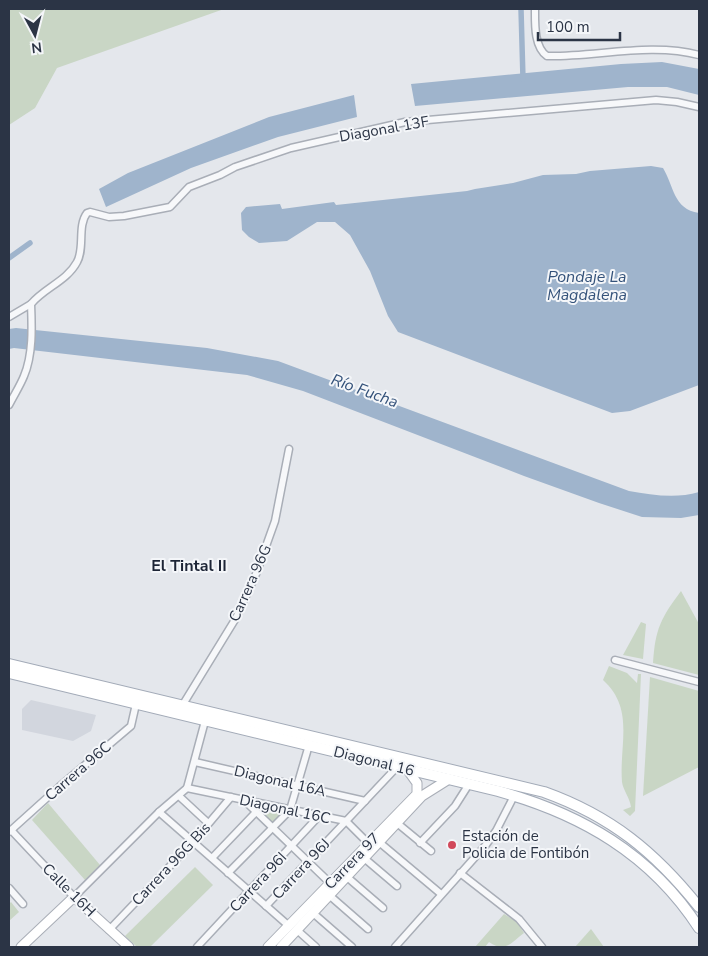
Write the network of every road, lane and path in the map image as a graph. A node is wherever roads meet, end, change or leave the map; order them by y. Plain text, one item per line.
1 (535, 9) edge
2 (699, 55) edge
3 (699, 107) edge
4 (31, 304) junction
5 (9, 317) edge
6 (9, 405) edge
7 (289, 449) dead end
8 (615, 660) dead end
9 (9, 664) edge
10 (9, 673) edge
11 (699, 682) edge
12 (136, 704) junction
13 (182, 706) junction
14 (205, 721) junction
15 (309, 745) junction
16 (195, 762) junction
17 (402, 768) junction
18 (449, 779) junction
19 (469, 784) junction
20 (297, 785) junction
21 (187, 788) junction
22 (179, 796) junction
23 (514, 796) junction
24 (231, 798) junction
25 (244, 800) junction
26 (365, 801) junction
27 (290, 810) junction
28 (159, 812) junction
29 (256, 812) junction
30 (319, 816) junction
31 (346, 821) junction
32 (397, 823) junction
33 (208, 824) junction
34 (272, 828) junction
35 (10, 831) edge
36 (193, 842) junction
37 (420, 843) junction
38 (374, 845) junction
39 (291, 846) junction
40 (431, 852) dead end
41 (212, 858) junction
42 (364, 858) junction
43 (308, 862) junction
44 (228, 873) junction
45 (460, 873) junction
46 (347, 877) junction
47 (330, 883) junction
48 (397, 886) dead end
49 (9, 888) edge
50 (249, 891) junction
51 (441, 894) junction
52 (329, 895) junction
53 (74, 898) junction
54 (23, 904) dead end
55 (266, 906) junction
56 (699, 907) edge
57 (383, 908) dead end
58 (313, 912) junction
59 (293, 928) junction
60 (368, 928) dead end
61 (699, 928) edge
62 (109, 930) junction
63 (540, 944) edge
64 (21, 947) edge
65 (129, 947) edge
66 (197, 947) edge
67 (268, 947) edge
68 (281, 947) edge
69 (316, 947) edge
70 (352, 947) edge
71 (395, 947) edge
72 (532, 947) edge

1 - 2 street
3 - 4 street, Diagonal 13F
4 - 5 street
4 - 6 street
7 - 13 street, Carrera 96G
8 - 11 street
9 - 13 main road, Diagonal 16
10 - 12 main road, Diagonal 16
12 - 14 main road, Diagonal 16
12 - 35 street, Carrera 96C
13 - 56 main road, Diagonal 16
14 - 15 main road, Diagonal 16
14 - 16 street
15 - 17 main road, Diagonal 16
15 - 20 street
16 - 20 street, Diagonal 16A
16 - 21 street
17 - 18 main road, Diagonal 16
17 - 26 street, Carrera 96J
17 - 38 street, Carrera 97
18 - 19 main road, Diagonal 16
18 - 32 street, Carrera 97
19 - 23 main road, Diagonal 16
19 - 37 street
20 - 26 street, Diagonal 16A
20 - 27 street
21 - 22 street
21 - 24 street, Diagonal 16C
22 - 28 street
22 - 33 street
23 - 45 street
23 - 61 main road, Diagonal 16
24 - 25 street, Diagonal 16C
24 - 33 street, Carrera 96G Bis
25 - 27 street, Diagonal 16C
25 - 29 street
26 - 31 street, Carrera 96J
27 - 30 street, Diagonal 16C
27 - 34 street
28 - 36 street
28 - 53 street
29 - 34 street
29 - 41 street
30 - 31 street, Diagonal 16C
30 - 39 street, Carrera 96I
31 - 38 street, Diagonal 16C
31 - 43 street, Carrera 96J
32 - 37 street
32 - 38 street, Carrera 97
33 - 36 street, Carrera 96G Bis
34 - 39 street
34 - 44 street
35 - 53 street, Calle 16H
36 - 41 street
36 - 62 street, Carrera 96G Bis
37 - 40 street
38 - 42 street, Carrera 97
38 - 47 street, Carrera 97
38 - 51 street, Diagonal 16C
39 - 43 street
39 - 50 street, Carrera 96I
41 - 44 street
42 - 46 street, Carrera 97
42 - 48 street
43 - 47 street
43 - 55 street, Carrera 96J
44 - 50 street
45 - 51 street
45 - 63 street
46 - 52 street, Carrera 97
46 - 57 street
47 - 59 street, Carrera 97
49 - 54 street
50 - 55 street
50 - 66 street, Carrera 96I
51 - 71 street
52 - 58 street, Carrera 97
52 - 60 street
53 - 62 street, Calle 16H
53 - 64 street
55 - 59 street
58 - 59 street, Carrera 97
58 - 70 street
59 - 67 street, Carrera 97
59 - 68 street, Carrera 97
59 - 69 street
62 - 65 street, Calle 16H
63 - 72 street

